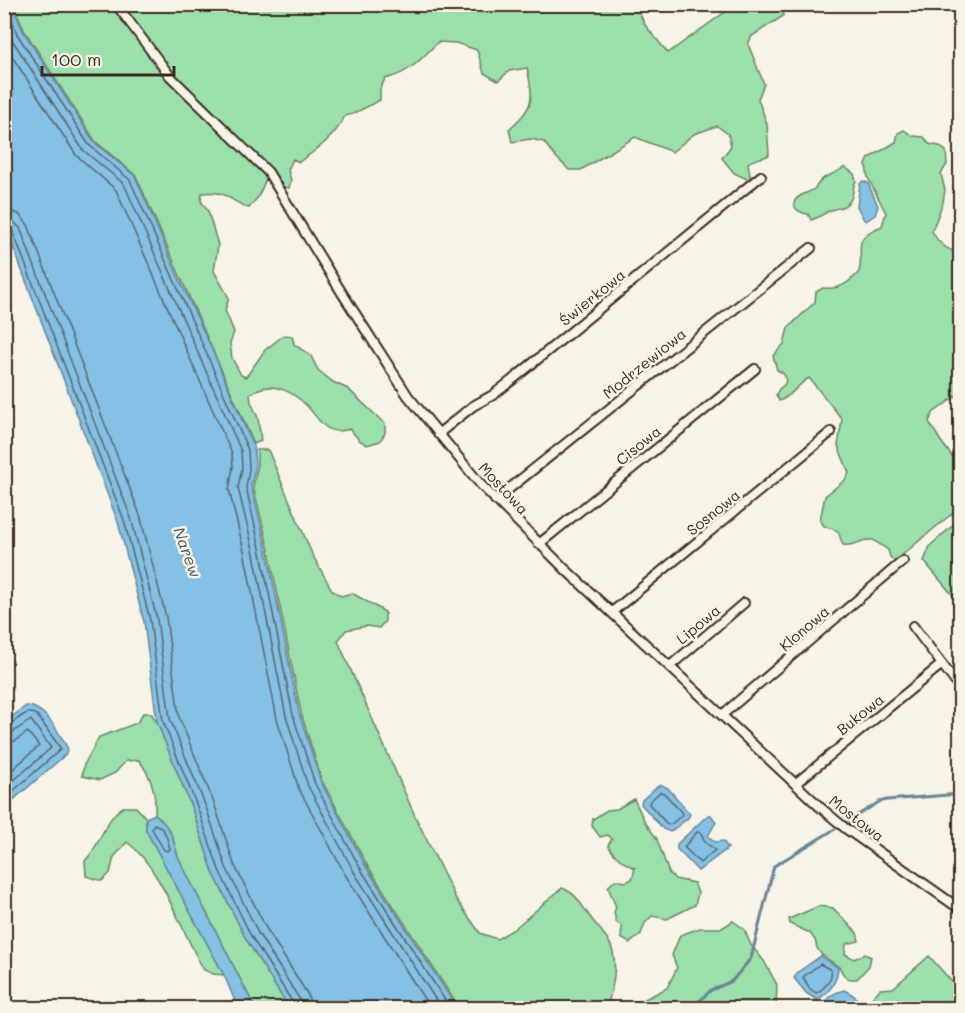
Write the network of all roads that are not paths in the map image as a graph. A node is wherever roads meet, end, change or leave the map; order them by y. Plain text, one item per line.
1 (116, 4) edge
2 (761, 176) dead end
3 (810, 248) dead end
4 (755, 369) dead end
5 (831, 432) dead end
6 (438, 434) junction
7 (495, 500) junction
8 (539, 544) junction
9 (903, 561) dead end
10 (744, 603) dead end
11 (612, 612) junction
12 (914, 626) dead end
13 (942, 664) junction
14 (670, 666) junction
15 (960, 688) edge
16 (722, 716) junction
17 (795, 784) junction
18 (960, 909) edge

1 - 6 street, Mostowa
2 - 6 street, Świerkowa
3 - 7 street, Modrzewiowa
4 - 8 street, Cisowa
5 - 11 street, Sosnowa
6 - 7 street, Mostowa
7 - 8 street, Mostowa
8 - 11 street, Mostowa
9 - 16 street, Klonowa
10 - 14 street, Lipowa
11 - 14 street, Mostowa
12 - 13 street
13 - 15 street
13 - 17 street, Bukowa
14 - 16 street, Mostowa
16 - 17 street, Mostowa
17 - 18 street, Mostowa

